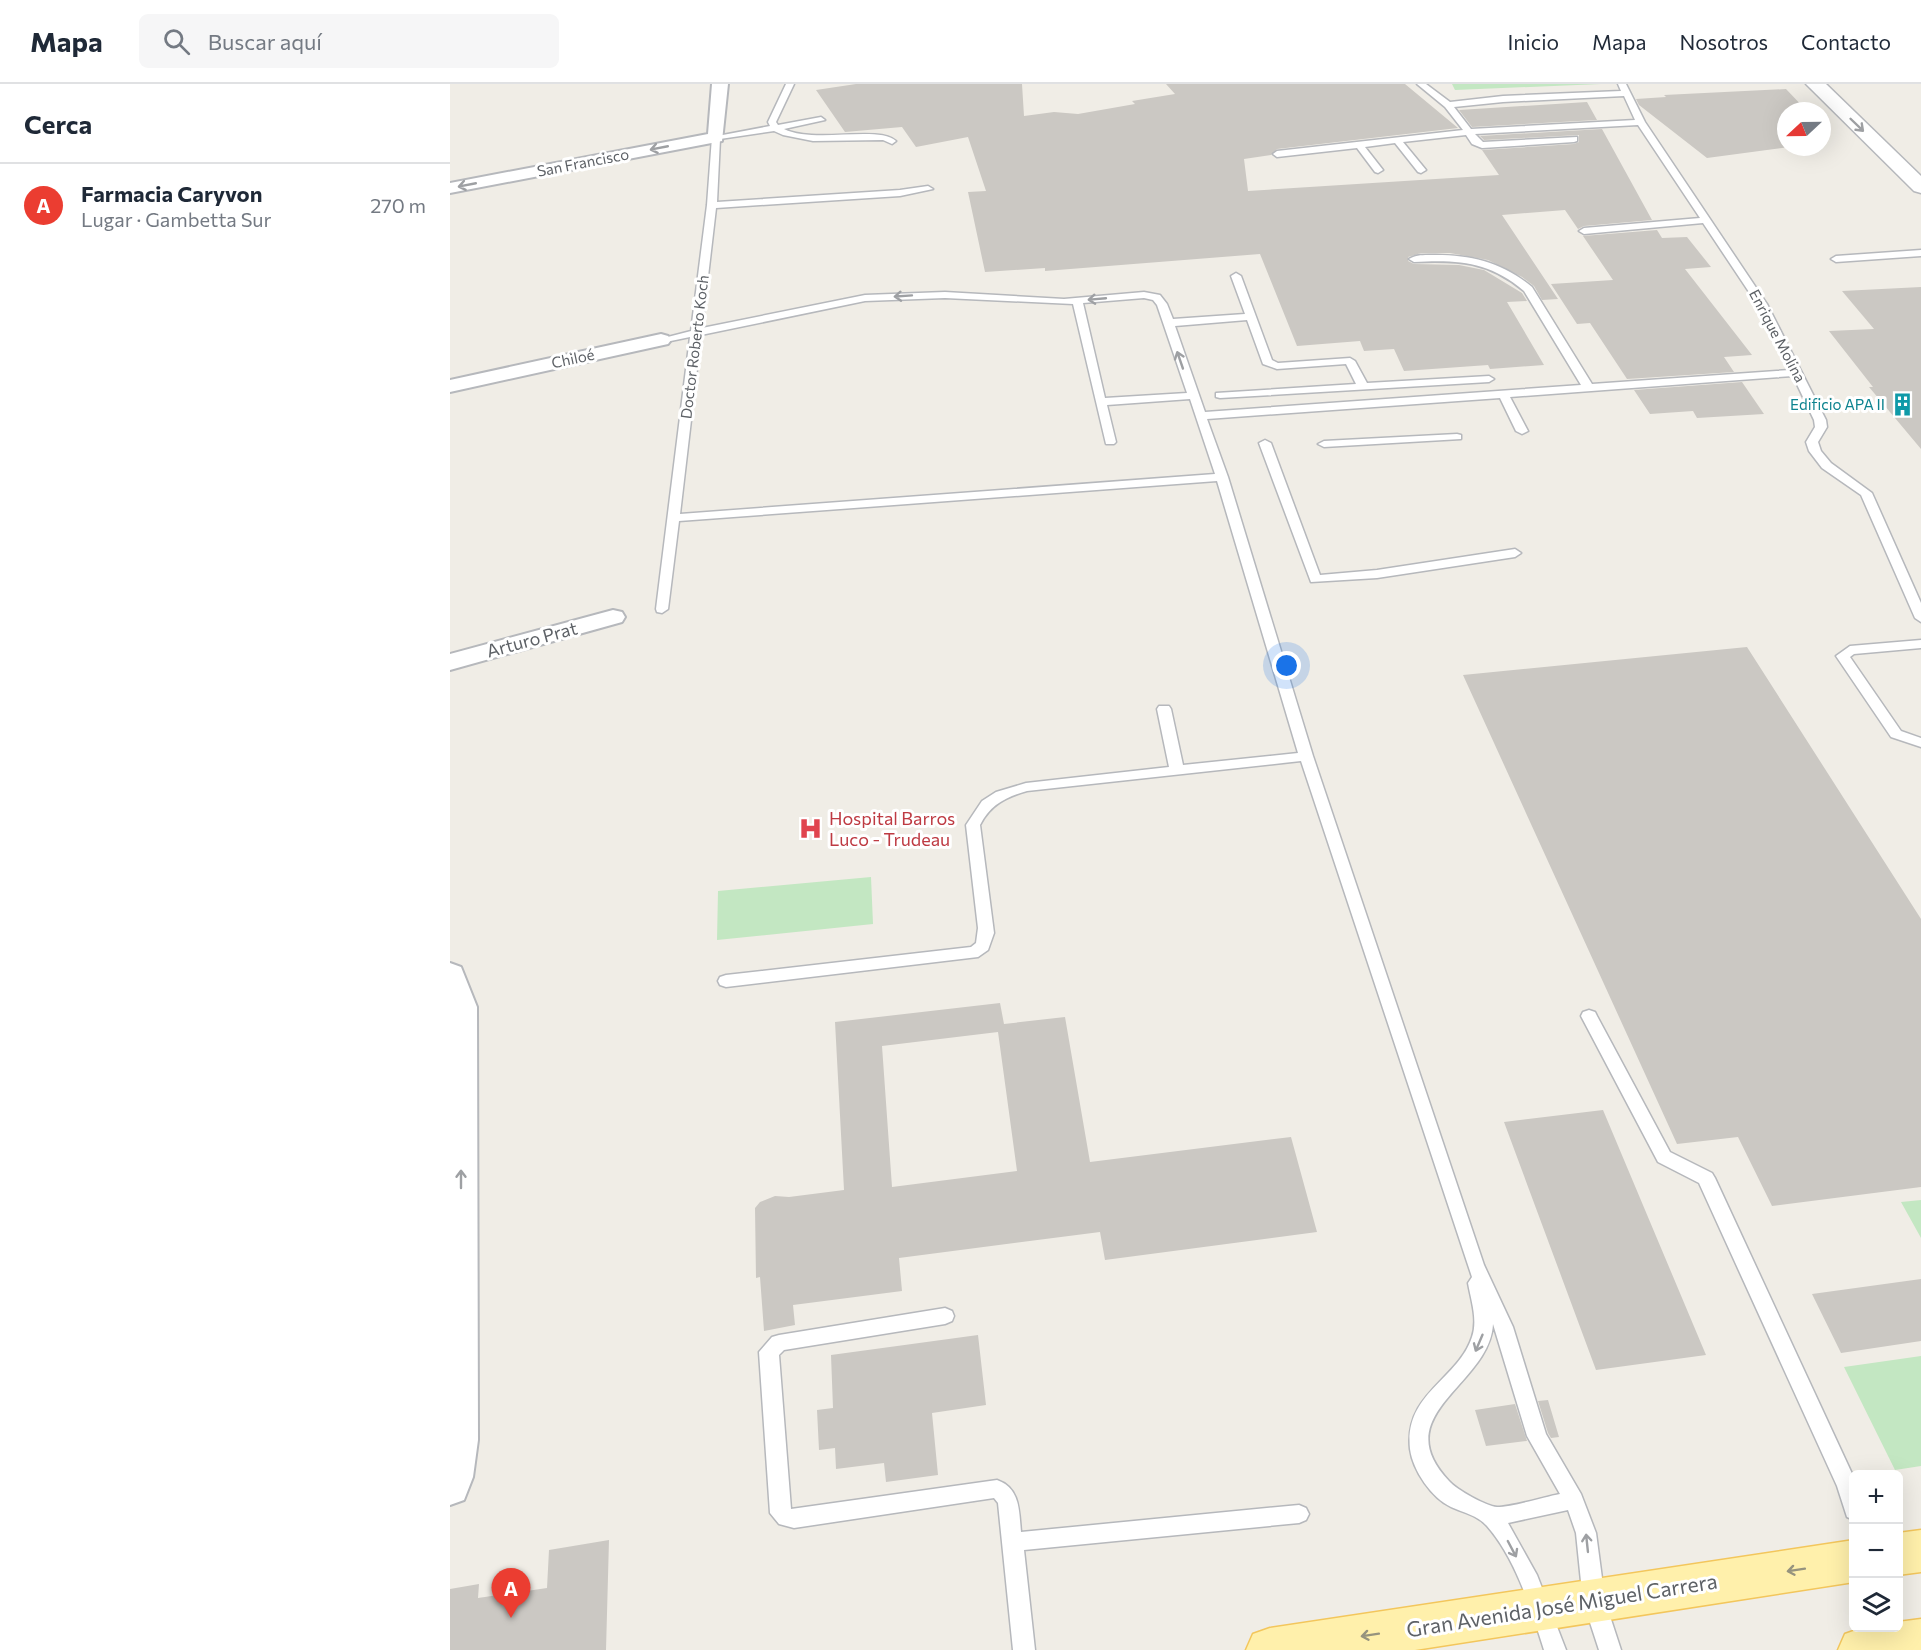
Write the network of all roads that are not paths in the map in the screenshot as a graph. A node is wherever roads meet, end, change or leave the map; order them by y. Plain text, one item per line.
1 (720, 84) edge
2 (790, 84) edge
3 (1421, 84) edge
4 (1622, 84) edge
5 (1815, 84) edge
6 (1628, 93) junction
7 (1448, 105) junction
8 (820, 120) dead end
9 (1641, 122) junction
10 (776, 128) junction
11 (1469, 132) junction
12 (716, 137) junction
13 (1396, 139) junction
14 (1574, 139) dead end
15 (892, 141) dead end
16 (1359, 144) junction
17 (1277, 154) dead end
18 (1378, 170) dead end
19 (1421, 170) dead end
20 (1921, 187) edge
21 (450, 188) edge
22 (928, 189) dead end
23 (712, 206) junction
24 (1707, 220) junction
25 (1584, 231) dead end
26 (1921, 253) edge
27 (1413, 259) dead end
28 (1836, 259) dead end
29 (1236, 276) dead end
30 (1077, 301) junction
31 (1251, 317) junction
32 (1167, 323) junction
33 (697, 333) junction
34 (661, 340) joint
35 (1796, 373) junction
36 (1489, 379) dead end
37 (1587, 386) junction
38 (450, 387) edge
39 (1364, 388) junction
40 (1503, 393) junction
41 (1220, 395) dead end
42 (1192, 396) junction
43 (1100, 402) junction
44 (1199, 416) junction
45 (1522, 431) dead end
46 (1457, 437) dead end
47 (1110, 442) dead end
48 (1265, 443) dead end
49 (1324, 444) dead end
50 (1222, 477) junction
51 (675, 518) junction
52 (1515, 553) dead end
53 (662, 609) dead end
54 (613, 617) dead end
55 (1921, 618) edge
56 (1921, 644) edge
57 (450, 662) edge
58 (1164, 709) dead end
59 (1921, 743) edge
60 (1306, 756) junction
61 (1178, 770) junction
62 (450, 974) edge
63 (726, 981) dead end
64 (1590, 1016) dead end
65 (1475, 1265) junction
66 (945, 1316) dead end
67 (450, 1488) edge
68 (1849, 1493) edge
69 (1574, 1500) junction
70 (1299, 1514) dead end
71 (1491, 1516) junction
72 (1012, 1542) junction
73 (1921, 1551) edge
74 (1903, 1553) edge
75 (1849, 1562) edge
76 (1594, 1601) junction
77 (1549, 1630) edge
78 (1921, 1641) edge
79 (1024, 1650) edge
80 (1270, 1650) edge
81 (1610, 1650) edge
82 (1862, 1650) edge

1 - 12 street, Doctor Roberto Koch
2 - 10 lane
3 - 7 lane
4 - 6 lane, Enrique Molina
5 -> 20 street
6 - 7 lane
6 - 9 lane, Enrique Molina
7 - 11 lane
8 - 10 lane
9 - 11 lane
9 - 24 lane, Enrique Molina
10 - 12 lane
10 - 15 lane
11 - 13 lane
11 - 14 lane
12 -> 21 street, San Francisco
12 - 23 lane, Doctor Roberto Koch
13 - 16 lane
13 - 19 lane
16 - 17 lane
16 - 18 lane
22 - 23 lane
23 - 33 lane, Doctor Roberto Koch
24 - 25 lane
24 - 35 lane, Enrique Molina
26 - 28 lane
27 - 37 lane
29 - 31 lane
32 -> 30 lane, Chiloé
30 -> 33 lane, Chiloé
30 - 43 lane
31 - 32 lane
31 - 39 lane
42 -> 32 lane
33 - 34 lane, Chiloé
33 - 51 lane, Doctor Roberto Koch
34 - 38 street, Chiloé
35 - 37 lane
35 - 55 lane, Enrique Molina
36 - 39 lane
37 - 40 lane
39 - 41 lane
40 - 44 lane
40 - 45 lane
42 - 43 lane
42 - 44 lane
43 - 47 lane
44 - 50 lane
46 - 49 lane
48 - 52 lane
50 - 51 lane
50 - 60 lane
51 - 53 lane, Doctor Roberto Koch
54 - 57 street, Arturo Prat
56 - 59 lane
58 - 61 lane
60 - 61 lane
60 - 65 lane
61 - 63 lane
67 -> 62 street
64 - 68 lane
65 - 69 lane
65 -> 71 lane
66 - 72 lane
69 - 71 lane
76 -> 69 lane
70 - 72 lane
71 -> 77 lane
72 - 79 lane
73 - 74 main road
75 -> 76 main road, Gran Avenida José Miguel Carrera
76 - 77 main road, Gran Avenida José Miguel Carrera
76 - 81 lane
77 -> 80 main road, Gran Avenida José Miguel Carrera
78 - 82 main road

